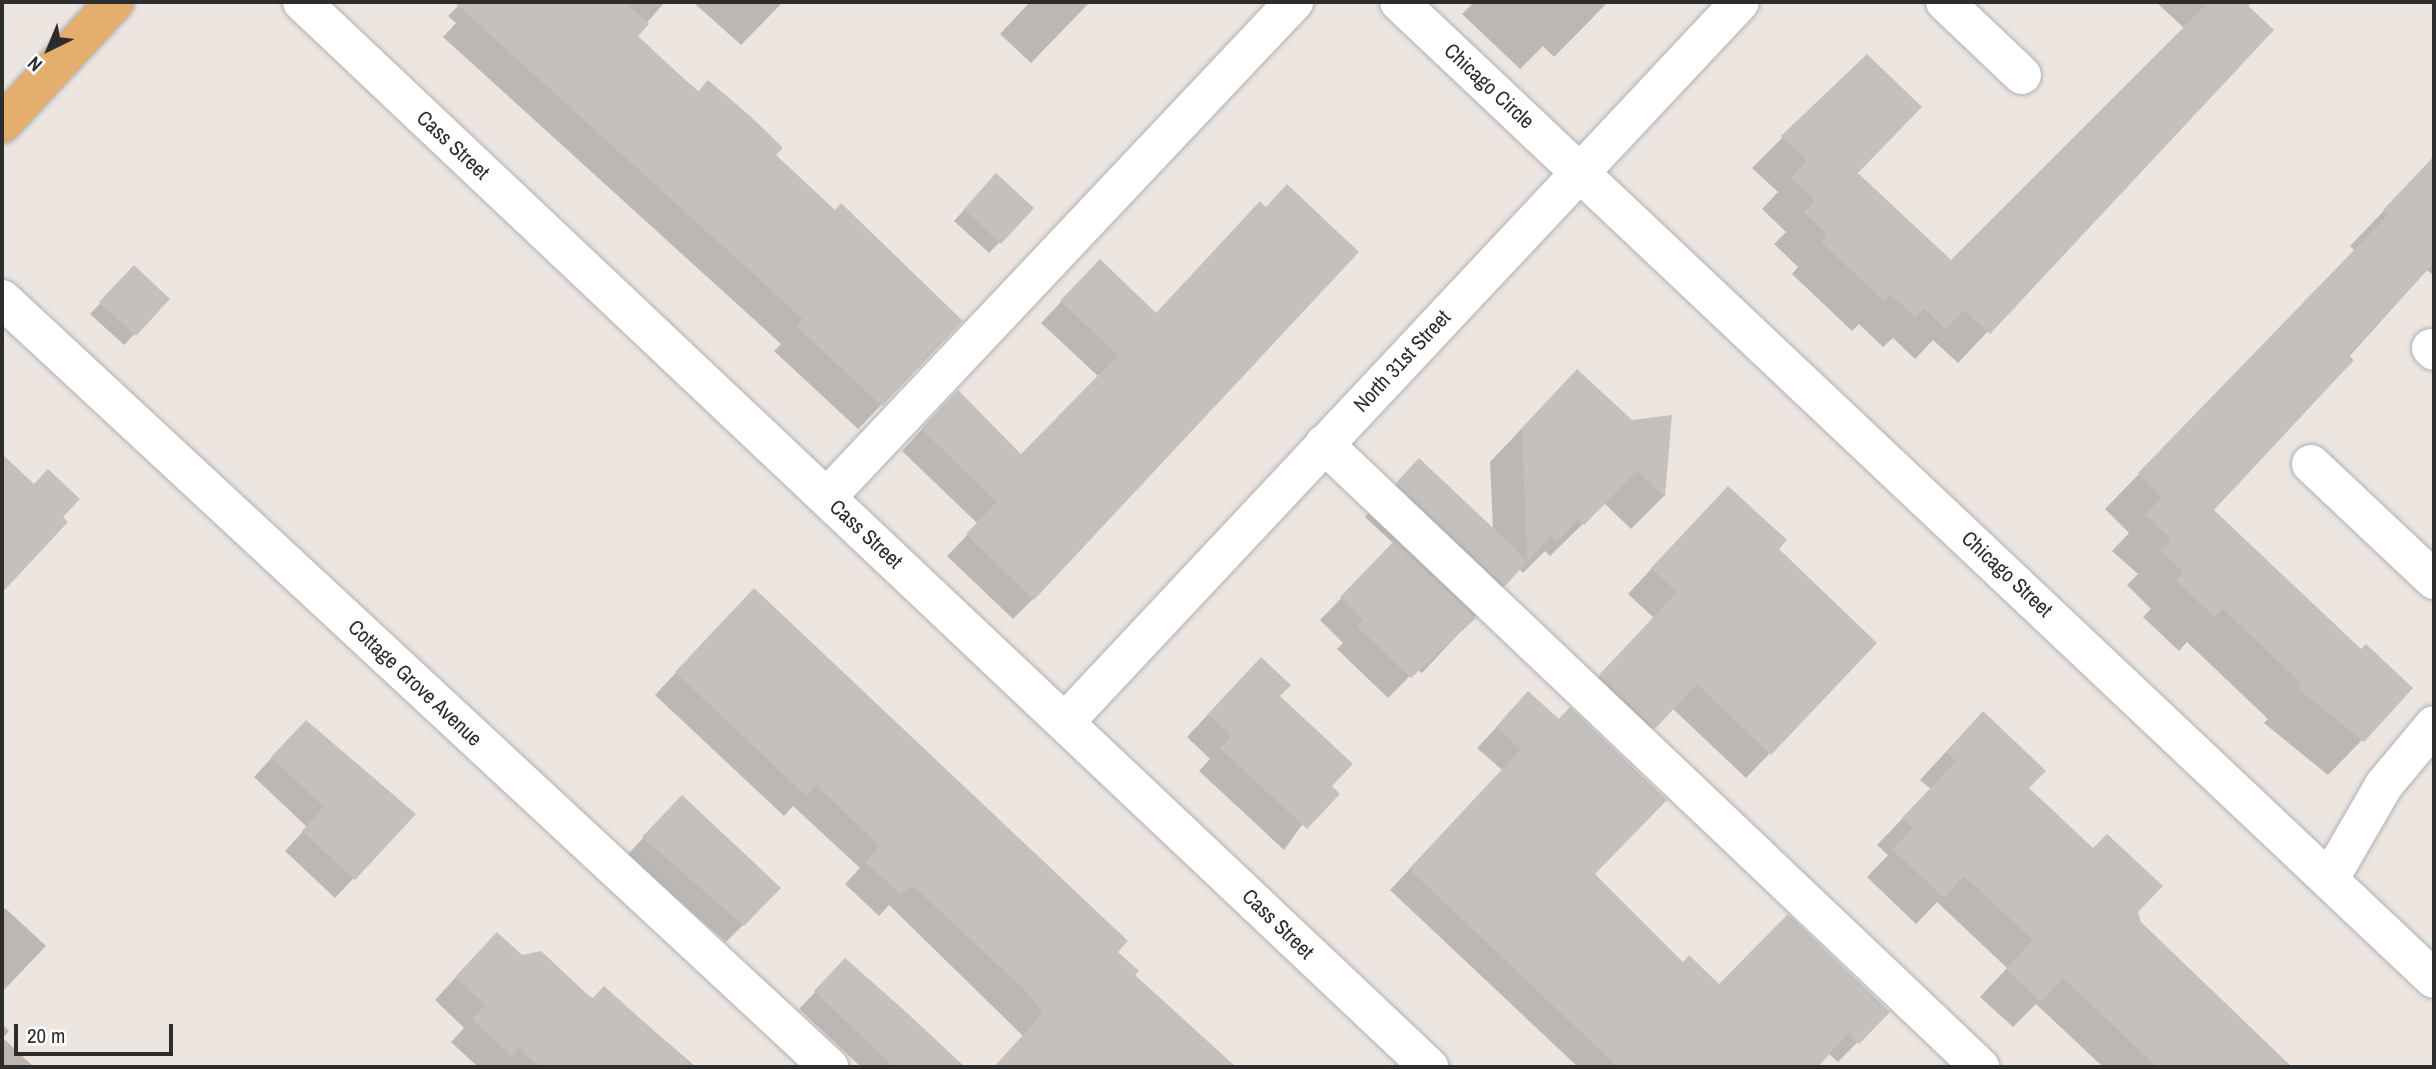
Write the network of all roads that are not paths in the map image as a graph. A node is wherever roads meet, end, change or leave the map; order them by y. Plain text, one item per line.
1 (114, 2) edge
2 (302, 2) edge
3 (1294, 2) edge
4 (1399, 2) edge
5 (1740, 2) edge
6 (1945, 2) edge
7 (2022, 75) dead end
8 (2, 124) edge
9 (1580, 170) junction
10 (2, 299) edge
11 (1324, 444) junction
12 (2311, 464) dead end
13 (827, 497) junction
14 (2434, 580) edge
15 (1065, 722) junction
16 (2434, 725) edge
17 (2329, 880) junction
18 (2434, 979) edge
19 (829, 1067) edge
20 (1429, 1067) edge
21 (1980, 1067) edge

1 - 8 main road
2 - 13 street, Cass Street
3 - 13 street
4 - 9 street, Chicago Circle
5 - 9 street, North 31st Street
6 - 7 street
9 - 11 street, North 31st Street
9 - 17 street, Chicago Street
10 - 19 street, Cottage Grove Avenue
11 - 15 street, North 31st Street
11 - 21 street
12 - 14 street
13 - 15 street, Cass Street
15 - 20 street, Cass Street
16 - 17 street
17 - 18 street, Chicago Street

